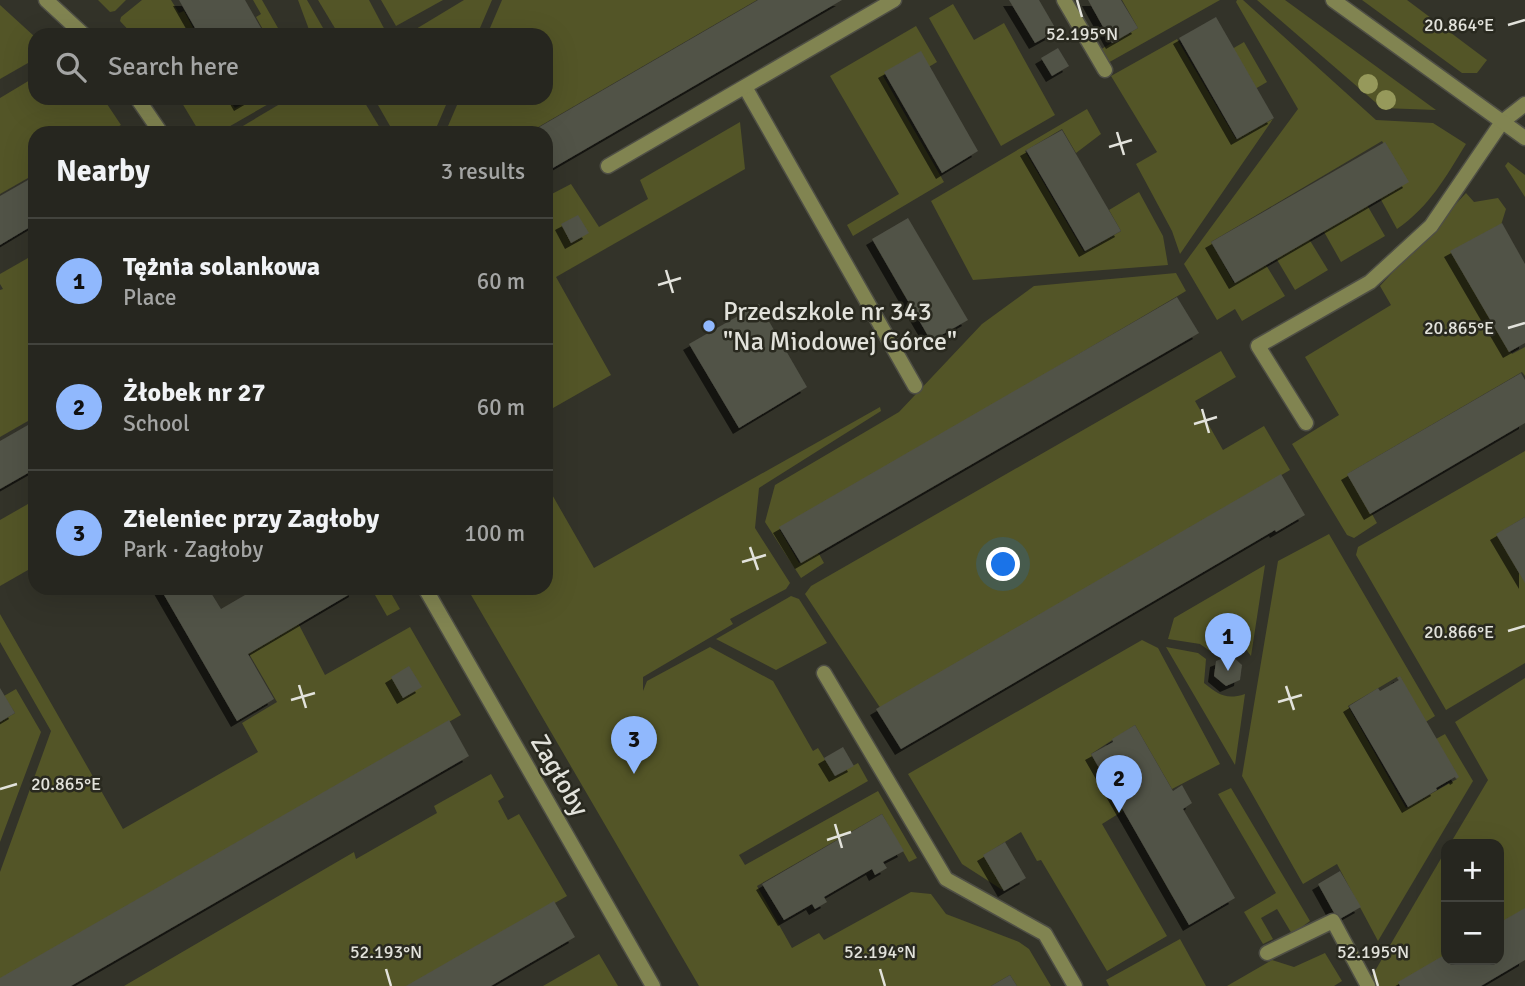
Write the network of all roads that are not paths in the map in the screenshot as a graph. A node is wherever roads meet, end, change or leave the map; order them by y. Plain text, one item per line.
1 (46, 0) edge
2 (894, 0) edge
3 (1065, 0) edge
4 (1333, 0) edge
5 (76, 28) edge
6 (1105, 70) dead end
7 (745, 87) junction
8 (1525, 104) edge
9 (142, 105) edge
10 (1502, 122) junction
11 (156, 126) edge
12 (1525, 138) edge
13 (608, 166) dead end
14 (915, 386) dead end
15 (1306, 423) dead end
16 (429, 595) edge
17 (824, 673) dead end
18 (1267, 953) dead end
19 (653, 986) edge
20 (1074, 986) edge
21 (1368, 986) edge

1 - 5 street
2 - 7 street
3 - 6 street
4 - 10 street
7 - 13 street
7 - 14 street
8 - 10 street
9 - 11 street
10 - 12 street
10 - 15 street
16 - 19 street, Zagłoby
17 - 20 street
18 - 21 street

